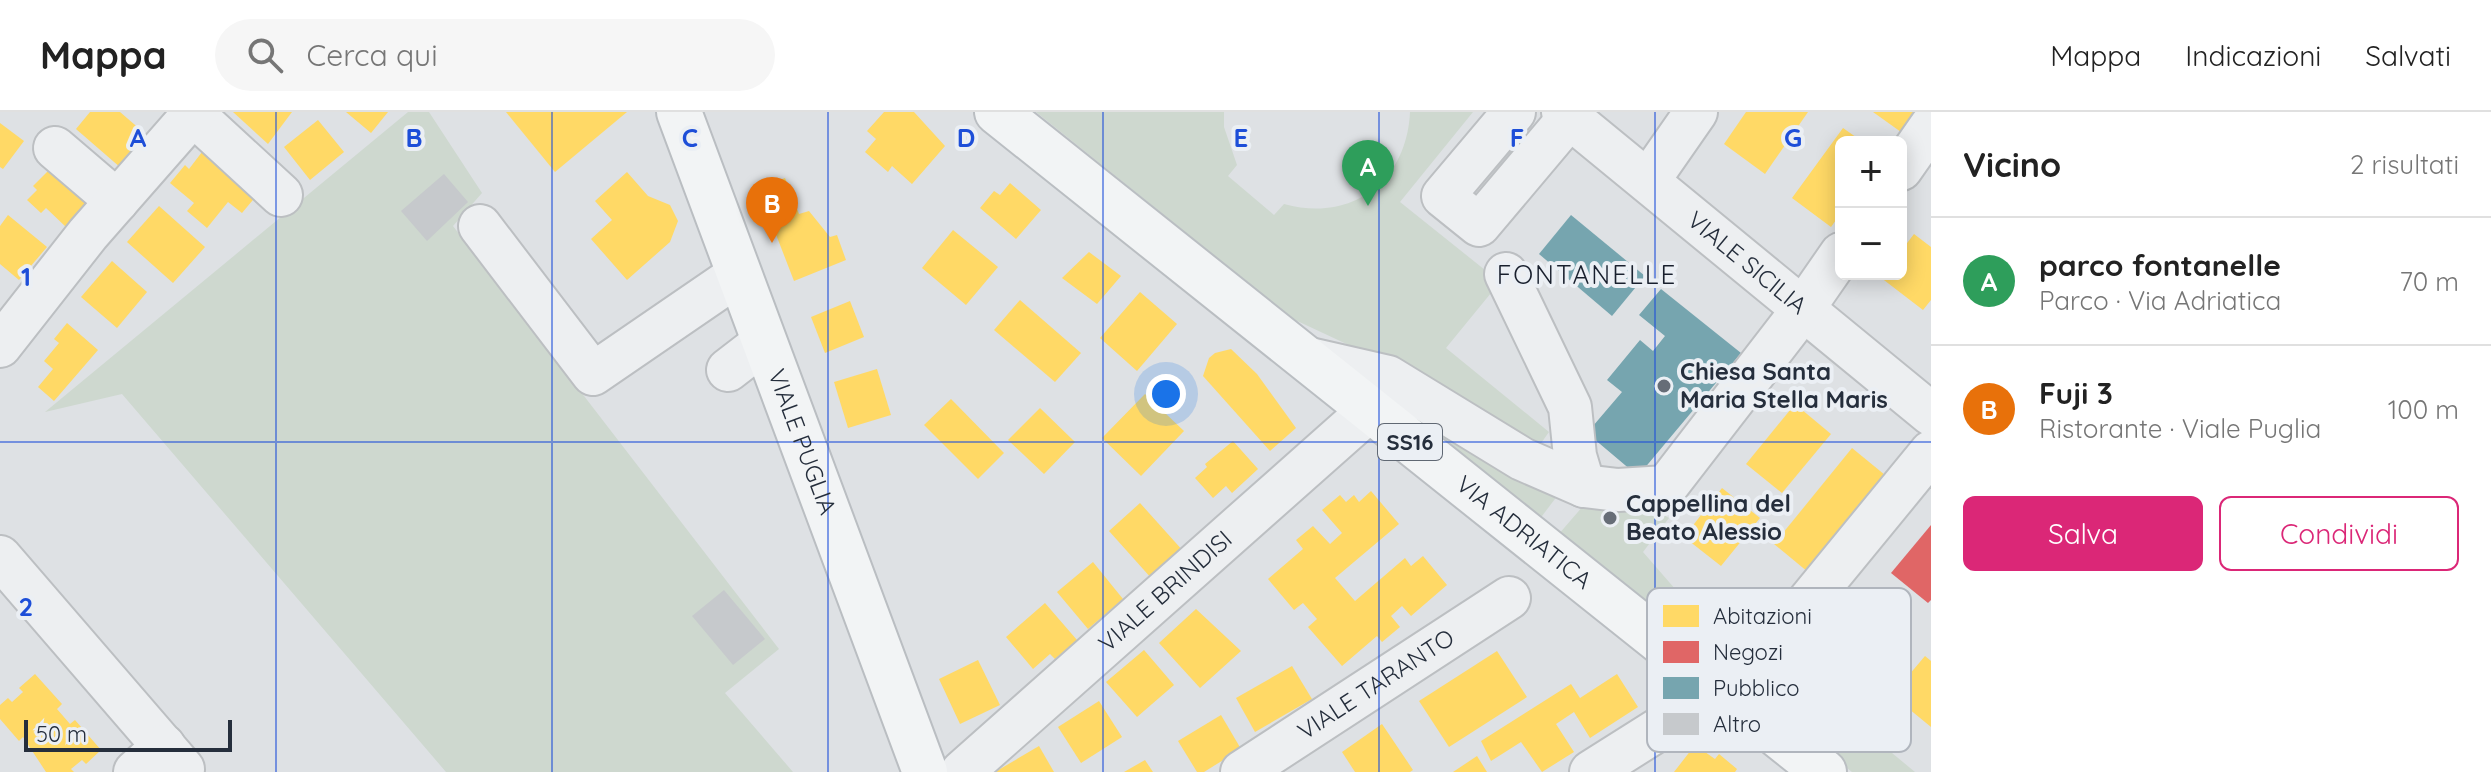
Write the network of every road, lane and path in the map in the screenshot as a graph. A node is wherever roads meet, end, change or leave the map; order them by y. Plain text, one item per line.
1 (679, 112) edge
2 (997, 112) edge
3 (1514, 112) edge
4 (1696, 112) edge
5 (194, 113) edge
6 (1566, 115) edge
7 (1931, 126) edge
8 (55, 148) dead end
9 (1907, 160) edge
10 (1648, 181) junction
11 (281, 195) dead end
12 (117, 201) junction
13 (480, 226) dead end
14 (1835, 263) edge
15 (739, 274) junction
16 (1506, 274) dead end
17 (1803, 309) junction
18 (5, 328) edge
19 (763, 343) junction
20 (1305, 358) junction
21 (728, 370) dead end
22 (1370, 410) junction
23 (1931, 414) edge
24 (1931, 452) edge
25 (1584, 486) junction
26 (0, 557) edge
27 (1819, 588) edge
28 (1509, 598) dead end
29 (1647, 631) edge
30 (1647, 737) edge
31 (1799, 752) edge
32 (161, 762) edge
33 (925, 772) edge
34 (962, 772) edge
35 (1242, 772) edge
36 (1591, 772) edge
37 (1824, 772) edge

1 - 15 main road, VIALE PUGLIA
2 - 20 main road, VIA ADRIATICA / SS16
3 - 6 street
4 - 10 street
5 - 11 street
5 - 12 street
6 - 10 street, VIALE SICILIA
7 - 9 street
8 - 12 street
10 - 17 street, VIALE SICILIA
12 - 18 street
13 - 15 street
14 - 17 street
15 - 19 main road, VIALE PUGLIA
16 - 25 street
17 - 23 street, VIALE SICILIA
17 - 25 street
19 - 21 street
19 - 33 main road, VIALE PUGLIA
20 - 22 main road, VIA ADRIATICA / SS16
20 - 25 street
22 - 29 main road, VIA ADRIATICA / SS16
22 - 34 street, VIALE BRINDISI
24 - 27 street
26 - 32 street
28 - 35 street, VIALE TARANTO
30 - 36 street
31 - 37 main road, VIA ADRIATICA / SS16

